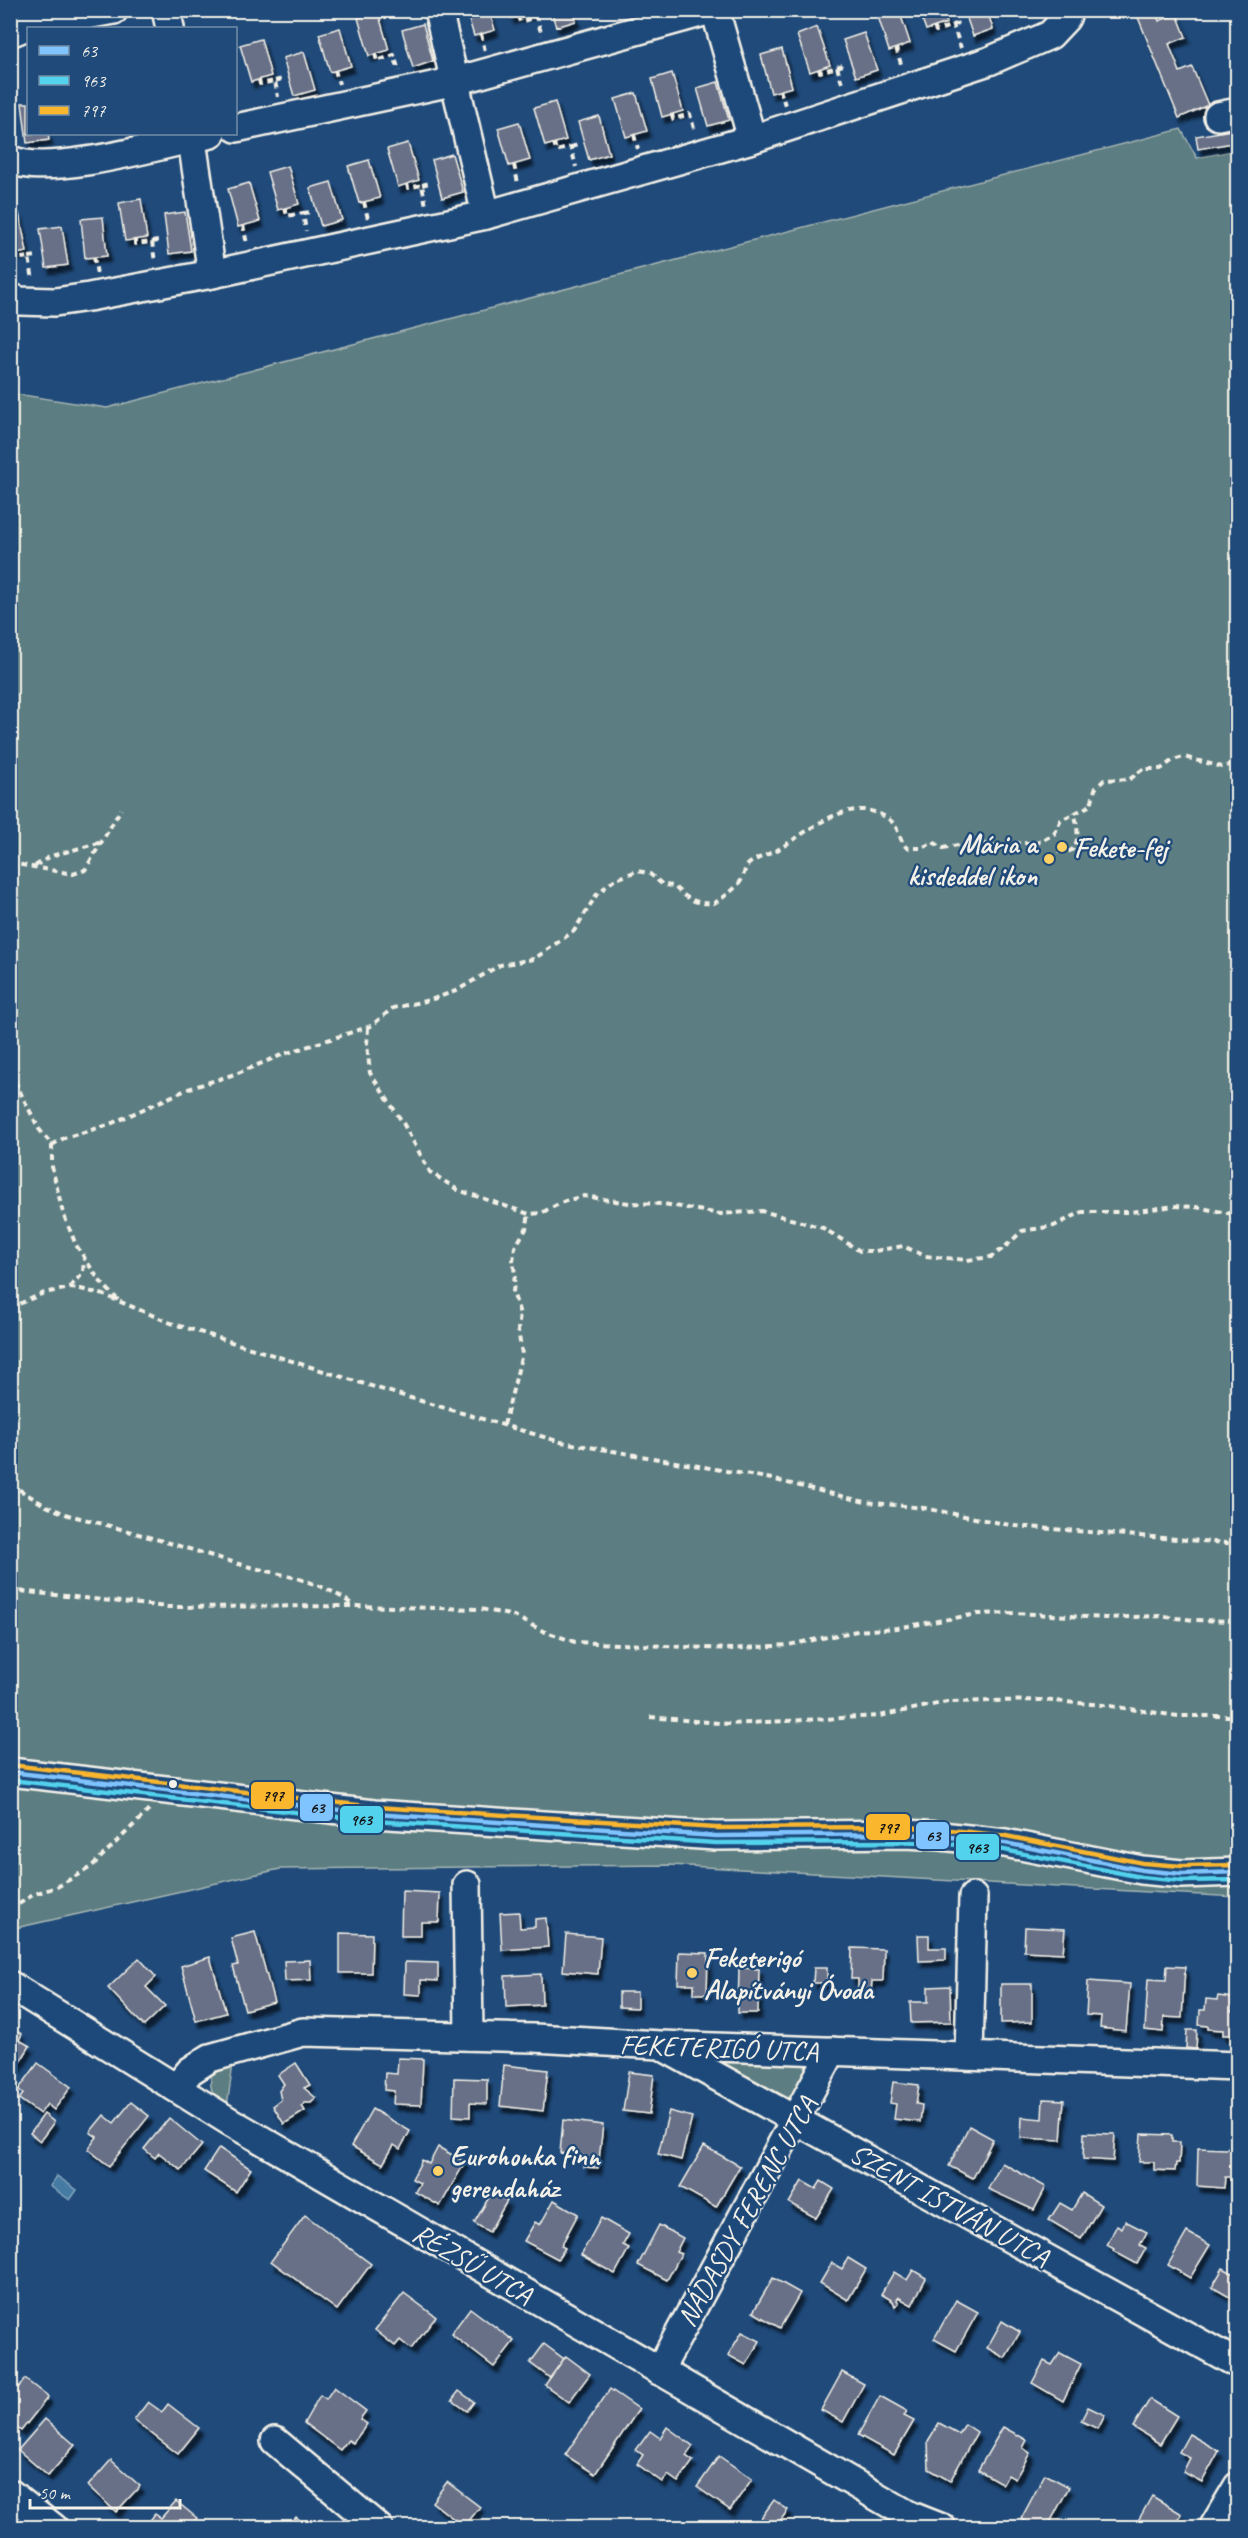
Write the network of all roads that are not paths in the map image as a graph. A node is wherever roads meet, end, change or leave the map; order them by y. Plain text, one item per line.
1 (114, 10) edge
2 (166, 10) edge
3 (438, 10) edge
4 (713, 10) edge
5 (1069, 10) edge
6 (38, 27) edge
7 (170, 27) edge
8 (456, 81) junction
9 (237, 128) edge
10 (198, 135) edge
11 (752, 139) junction
12 (10, 159) edge
13 (486, 215) junction
14 (212, 274) junction
15 (10, 297) edge
16 (10, 1772) edge
17 (1238, 1872) edge
18 (467, 1885) dead end
19 (973, 1897) dead end
20 (10, 1985) edge
21 (469, 2036) junction
22 (660, 2045) junction
23 (832, 2051) junction
24 (969, 2056) junction
25 (1238, 2066) edge
26 (176, 2088) junction
27 (797, 2119) junction
28 (1238, 2364) edge
29 (659, 2371) junction
30 (274, 2441) dead end
31 (1238, 2486) edge
32 (10, 2493) edge
33 (54, 2528) edge
34 (379, 2528) edge
35 (942, 2528) edge
36 (1213, 2528) edge

1 - 6 street
2 - 7 street
3 - 8 street
4 - 8 street
4 - 11 street
5 - 11 street
8 - 9 street
8 - 13 street
10 - 12 street
10 - 14 street
11 - 13 street
13 - 14 street
14 - 15 street
16 - 17 street
18 - 21 street
19 - 24 street
20 - 26 street, RÉZSŰ UTCA
21 - 22 street, FEKETERIGÓ UTCA
21 - 26 street, FEKETERIGÓ UTCA
22 - 23 street, FEKETERIGÓ UTCA
22 - 27 street, SZENT ISTVÁN UTCA
23 - 24 street, FEKETERIGÓ UTCA
23 - 27 street, NÁDASDY FERENC UTCA
24 - 25 street, FEKETERIGÓ UTCA
26 - 29 street, RÉZSŰ UTCA
27 - 28 street, SZENT ISTVÁN UTCA
27 - 29 street, NÁDASDY FERENC UTCA
29 - 35 street, RÉZSŰ UTCA
30 - 34 street
31 - 36 street
32 - 33 street

